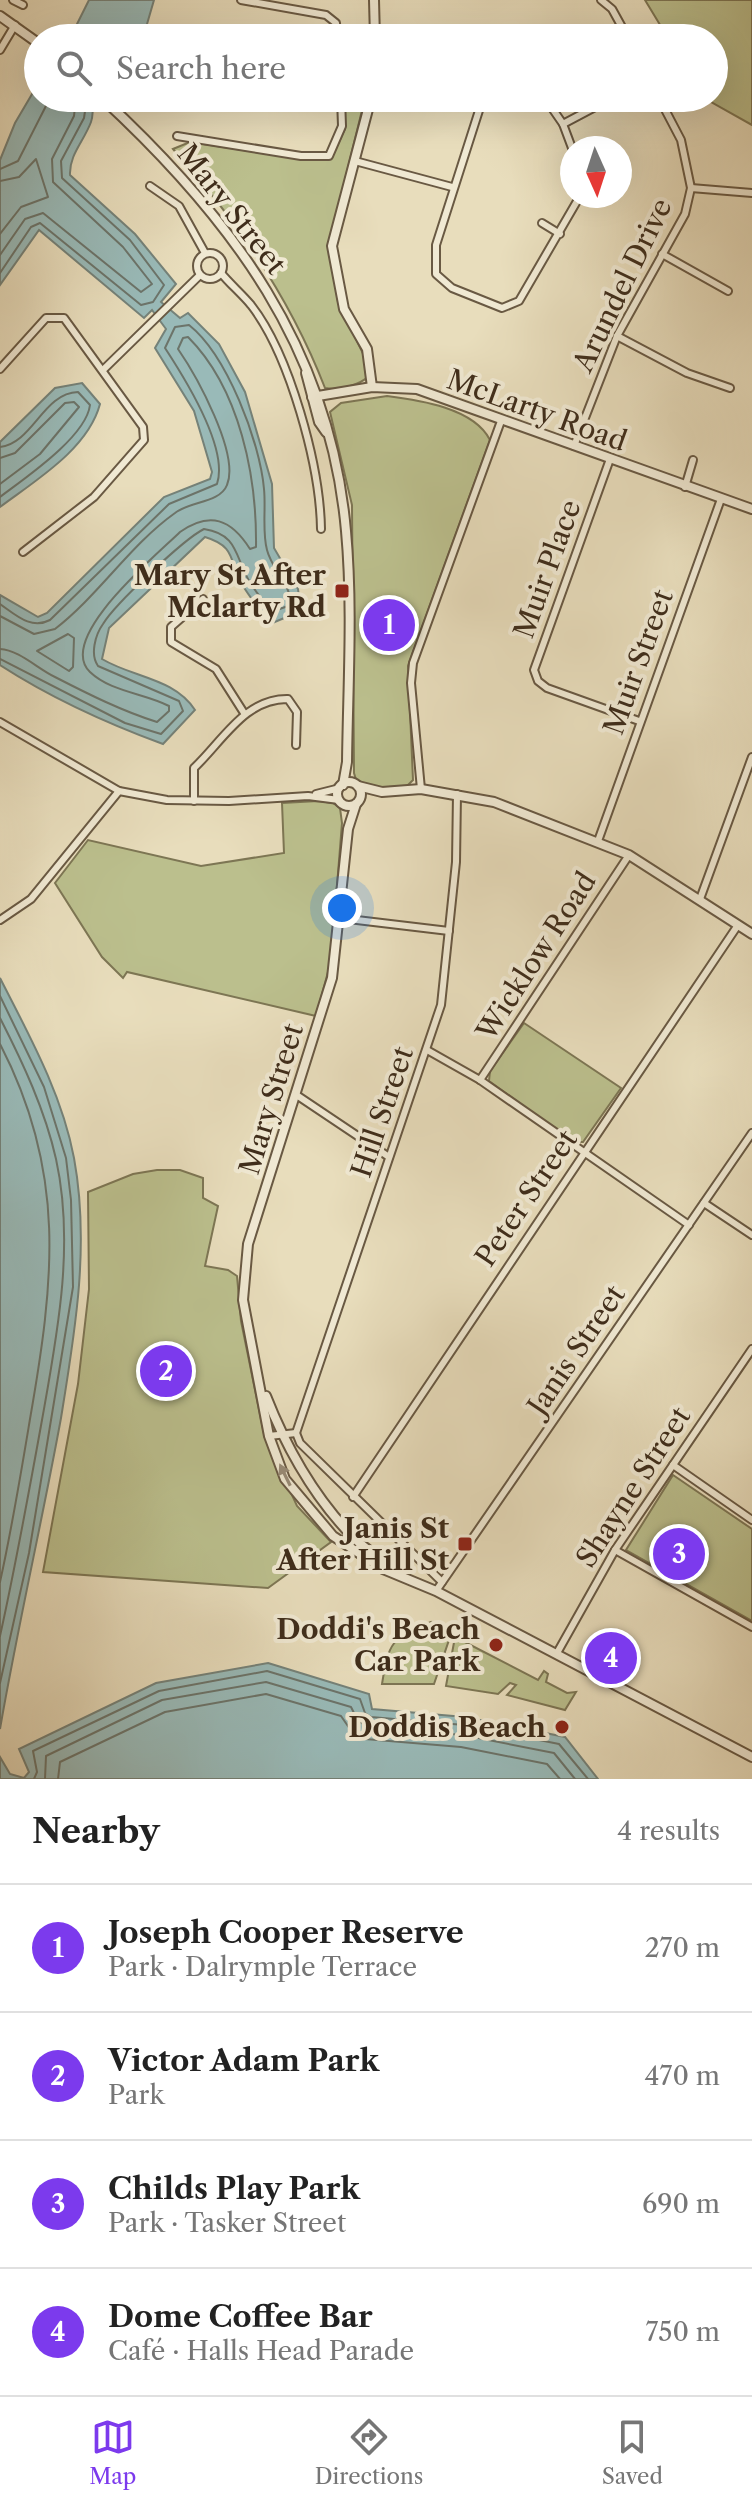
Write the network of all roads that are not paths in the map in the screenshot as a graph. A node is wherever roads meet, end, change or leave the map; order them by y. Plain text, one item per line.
1 (13, 0) edge
2 (241, 0) edge
3 (374, 0) edge
4 (601, 0) edge
5 (23, 5) dead end
6 (0, 16) edge
7 (336, 24) edge
8 (375, 24) edge
9 (620, 24) edge
10 (15, 25) junction
11 (24, 32) edge
12 (0, 50) edge
13 (117, 112) edge
14 (342, 112) edge
15 (367, 112) edge
16 (478, 112) edge
17 (555, 112) edge
18 (586, 112) edge
19 (666, 112) edge
20 (563, 124) junction
21 (177, 136) dead end
22 (568, 136) edge
23 (355, 161) junction
24 (150, 186) dead end
25 (452, 187) junction
26 (691, 188) junction
27 (752, 193) edge
28 (574, 208) edge
29 (542, 223) dead end
30 (560, 234) junction
31 (240, 247) junction
32 (205, 253) junction
33 (662, 254) junction
34 (222, 259) junction
35 (221, 273) junction
36 (200, 275) junction
37 (728, 291) dead end
38 (617, 336) junction
39 (0, 369) edge
40 (104, 369) junction
41 (372, 387) junction
42 (730, 388) dead end
43 (342, 393) junction
44 (315, 396) junction
45 (318, 407) junction
46 (501, 421) junction
47 (574, 446) junction
48 (610, 459) junction
49 (693, 460) dead end
50 (685, 487) junction
51 (721, 499) junction
52 (752, 506) edge
53 (321, 529) dead end
54 (23, 552) dead end
55 (203, 599) dead end
56 (244, 713) junction
57 (639, 721) junction
58 (0, 722) edge
59 (296, 745) dead end
60 (752, 757) edge
61 (347, 762) junction
62 (356, 785) junction
63 (341, 786) junction
64 (421, 789) junction
65 (119, 791) junction
66 (382, 792) junction
67 (457, 794) junction
68 (308, 796) junction
69 (194, 801) junction
70 (340, 801) junction
71 (358, 802) junction
72 (348, 829) junction
73 (598, 841) junction
74 (629, 855) junction
75 (700, 899) junction
76 (340, 918) junction
77 (1, 921) edge
78 (738, 925) junction
79 (449, 931) junction
80 (752, 934) edge
81 (427, 1050) junction
82 (480, 1080) junction
83 (295, 1094) junction
84 (752, 1133) edge
85 (583, 1152) junction
86 (389, 1157) junction
87 (704, 1203) junction
88 (689, 1225) junction
89 (752, 1235) edge
90 (752, 1349) edge
91 (260, 1380) junction
92 (296, 1433) junction
93 (283, 1434) junction
94 (269, 1436) junction
95 (673, 1465) junction
96 (353, 1497) junction
97 (752, 1520) edge
98 (615, 1550) junction
99 (405, 1577) junction
100 (442, 1582) junction
101 (436, 1591) junction
102 (752, 1627) edge
103 (557, 1653) junction
104 (752, 1757) edge

1 - 5 street
2 - 7 street
3 - 8 street
4 - 9 street
6 - 10 street
10 - 11 street
10 - 12 street
13 - 31 street, Mary Street
14 - 21 street
15 - 23 street
16 - 25 street
17 - 20 street
18 - 20 street
19 - 26 street, Arundel Drive
20 - 22 street
23 - 25 street
23 - 41 street
24 - 32 street
25 - 30 street
26 - 27 street
26 - 33 street, Arundel Drive
28 - 30 street
29 - 30 street
31 - 34 street
31 - 44 street, Mary Street
32 - 34 street
32 - 36 street
33 - 37 street
33 - 38 street, Arundel Drive
34 - 35 street
35 - 36 street
35 - 53 street
36 - 40 street
38 - 42 street
38 - 47 street, Arundel Drive
39 - 40 street
40 - 54 street
41 - 43 street, McLarty Road
41 - 46 street, McLarty Road
43 - 44 street, McLarty Road
43 - 45 street, McLarty Road
44 - 45 street, Mary Street
45 - 61 street, Mary Street
46 - 47 street, McLarty Road
46 - 64 street
47 - 48 street, McLarty Road
48 - 50 street, McLarty Road
48 - 57 street, Muir Place
49 - 50 street
50 - 51 street, McLarty Road
51 - 52 street, McLarty Road
51 - 57 street, Muir Street
55 - 56 street
56 - 59 street
56 - 69 street
57 - 73 street, Muir Street
58 - 65 street
60 - 75 street
61 - 62 street, Mary Street
61 - 63 street, Mary Street
62 - 63 street
62 - 66 street
62 - 71 street, Mary Street
63 - 68 street
63 - 70 street, Mary Street
64 - 66 street
64 - 67 street
65 - 69 street
65 - 77 street
66 - 71 street
67 - 73 street
67 - 79 street, Hill Street
68 - 69 street
68 - 70 street
70 - 71 street
70 - 72 street, Mary Street
71 - 72 street, Mary Street
72 - 76 street, Mary Street
73 - 74 street
74 - 75 street
74 - 82 street, Wicklow Road
75 - 78 street
76 - 79 street
76 - 83 street, Mary Street
78 - 80 street
78 - 85 street, Peter Street
79 - 81 street, Hill Street
81 - 82 street
81 - 86 street, Hill Street
82 - 85 street
83 - 86 street
83 - 91 street, Mary Street
84 - 87 street, Janis Street
85 - 88 street
85 - 96 street, Peter Street
86 - 92 street, Hill Street
87 - 88 street, Janis Street
87 - 89 street
88 - 100 street, Janis Street
90 - 95 street, Shayne Street
91 - 93 street, Mary Street
91 - 94 street, Mary Street
92 - 93 street
92 - 96 street
93 - 94 street
93 - 99 street, Mary Street
99 -> 94 street, Mary Street
95 - 97 street
95 - 98 street, Shayne Street
96 - 100 street
98 - 102 street
98 - 103 street, Shayne Street
99 - 101 street
100 - 101 street, Janis Street
101 - 103 street
103 - 104 street

